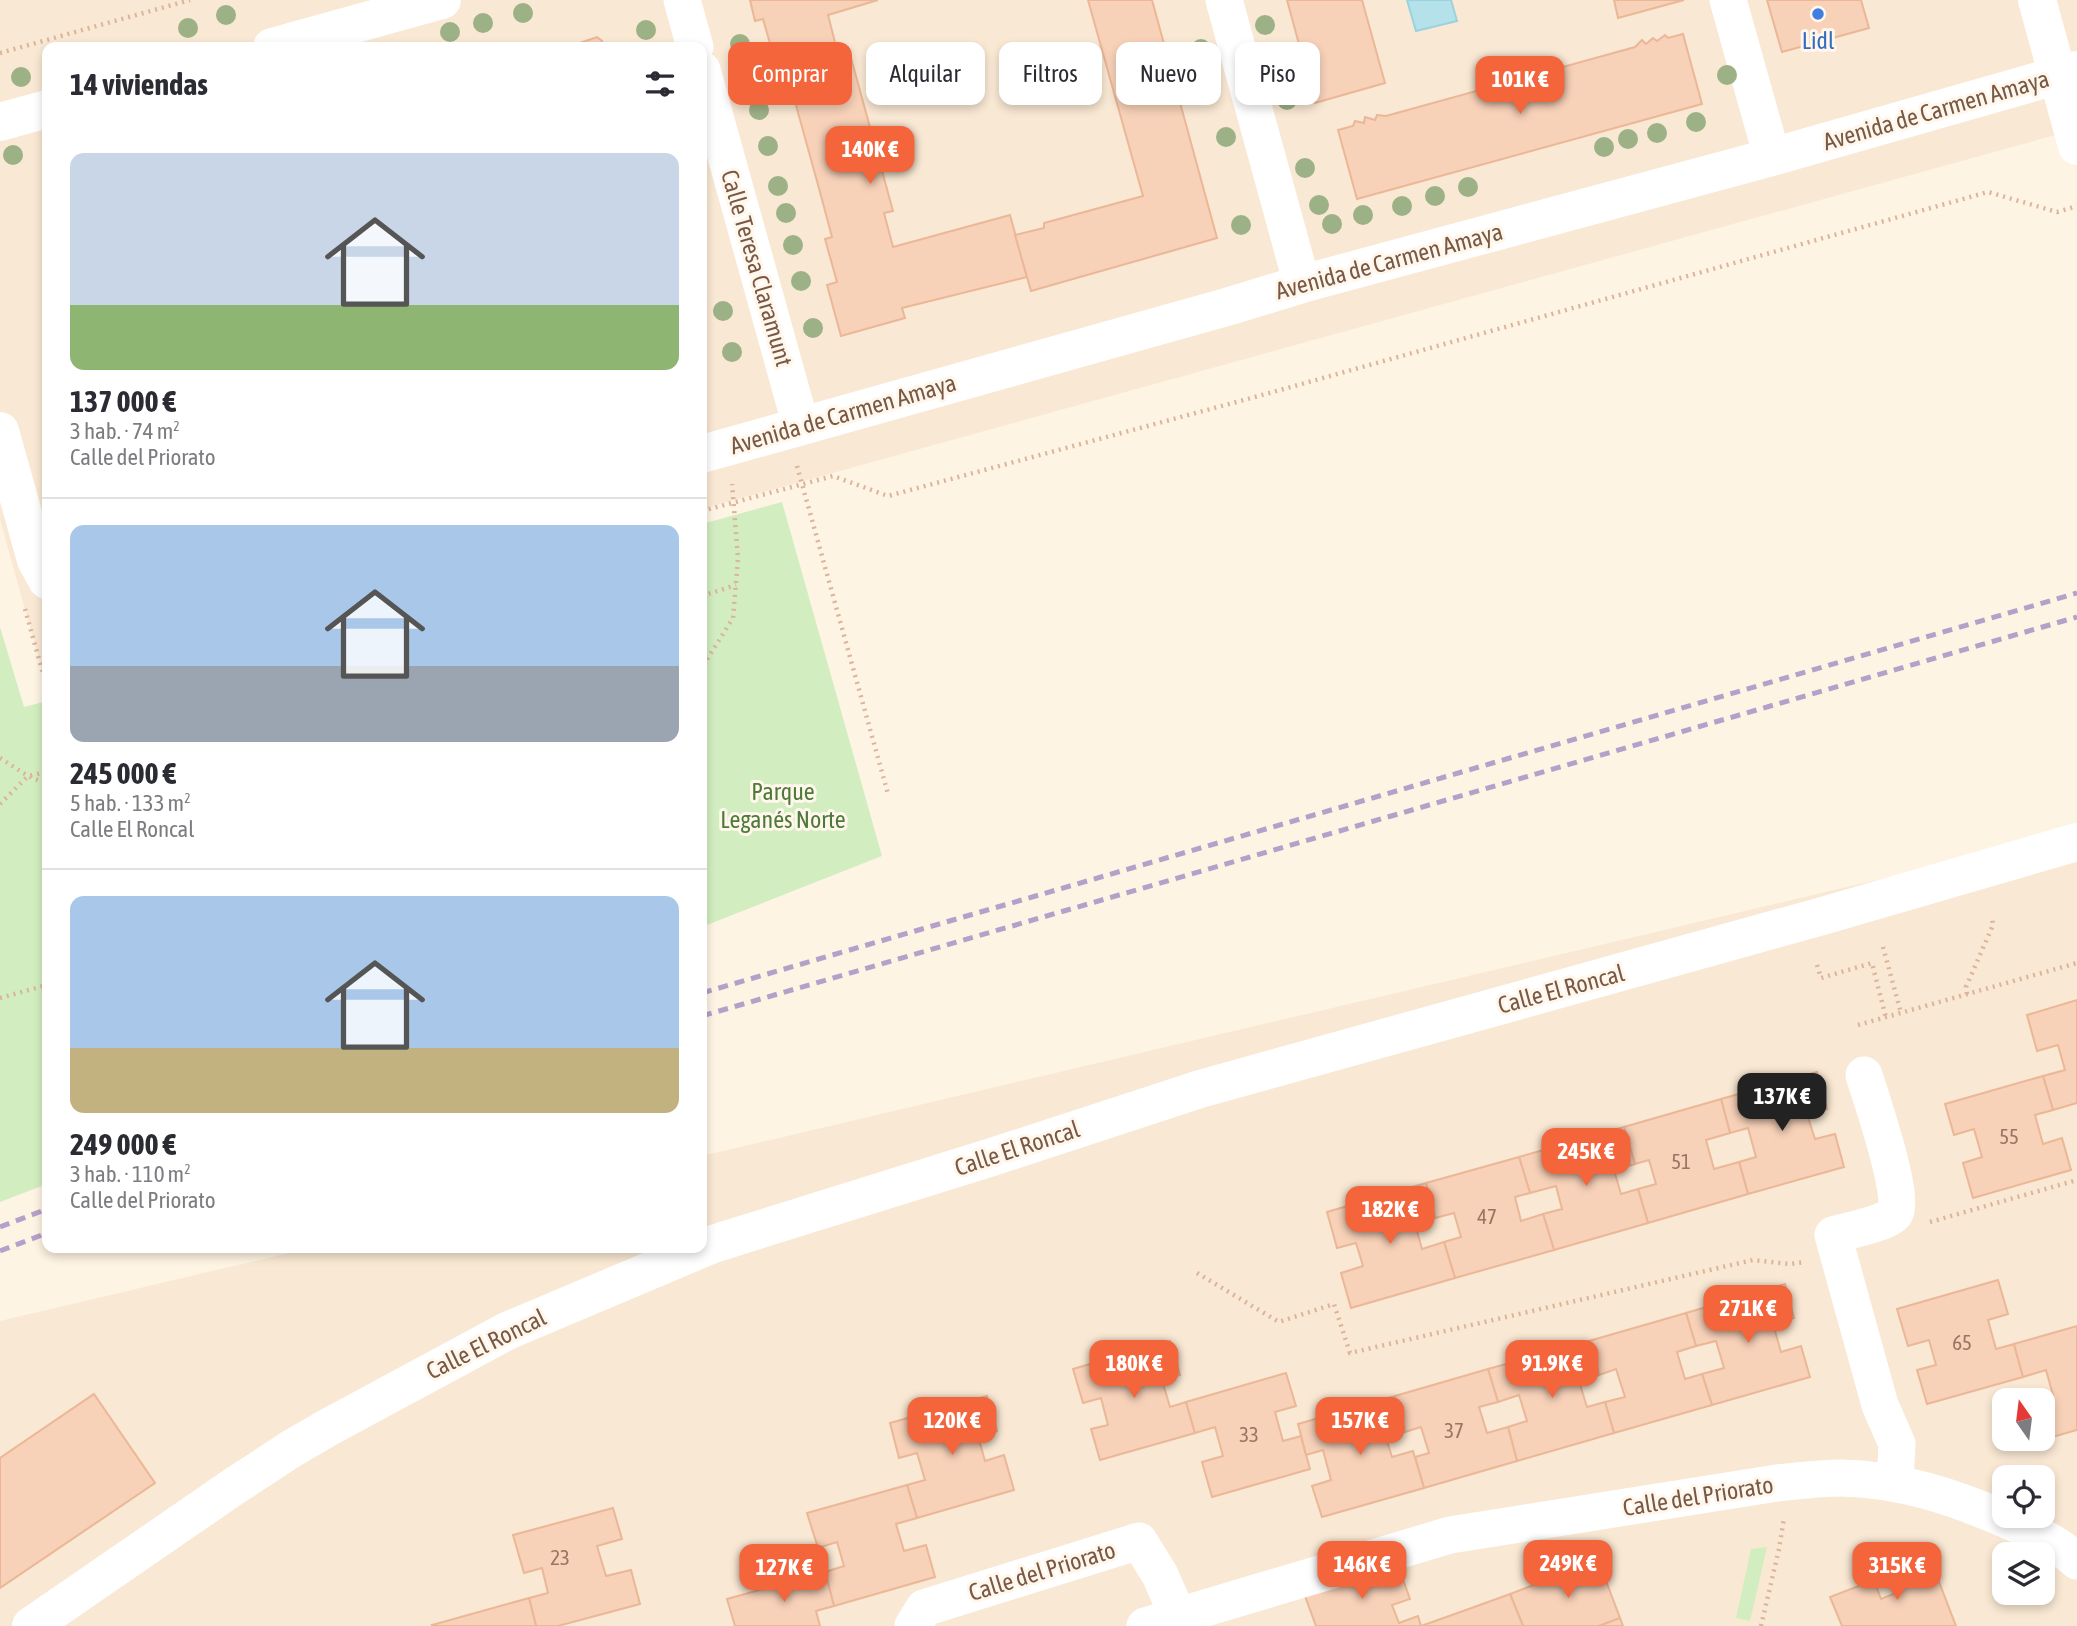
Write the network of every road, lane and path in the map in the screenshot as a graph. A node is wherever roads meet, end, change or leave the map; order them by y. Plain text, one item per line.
1 (190, 0) edge
2 (442, 0) edge
3 (682, 0) edge
4 (1224, 0) edge
5 (1728, 0) edge
6 (2037, 0) edge
7 (290, 42) edge
8 (694, 42) edge
9 (0, 53) edge
10 (2068, 73) edge
11 (707, 88) edge
12 (42, 110) edge
13 (0, 122) edge
14 (2077, 146) edge
15 (1772, 157) junction
16 (2077, 206) edge
17 (1302, 284) junction
18 (801, 426) junction
19 (0, 431) edge
20 (715, 450) edge
21 (797, 465) dead end
22 (802, 484) junction
23 (734, 503) junction
24 (707, 510) edge
25 (42, 571) edge
26 (736, 585) junction
27 (707, 594) edge
28 (707, 659) edge
29 (0, 758) edge
30 (42, 773) edge
31 (28, 776) junction
32 (42, 782) edge
33 (888, 794) dead end
34 (0, 804) edge
35 (2077, 842) edge
36 (1992, 916) dead end
37 (1883, 947) dead end
38 (2077, 963) edge
39 (1817, 965) dead end
40 (42, 986) edge
41 (1967, 994) junction
42 (0, 998) edge
43 (1901, 1013) junction
44 (1886, 1018) junction
45 (1858, 1025) dead end
46 (1864, 1075) dead end
47 (2077, 1180) edge
48 (1893, 1216) junction
49 (707, 1247) edge
50 (692, 1253) edge
51 (1838, 1254) junction
52 (1197, 1273) dead end
53 (1895, 1483) junction
54 (1784, 1518) dead end
55 (2071, 1544) edge
56 (1162, 1621) edge
57 (31, 1626) edge
58 (913, 1626) edge
59 (1761, 1626) edge

1 - 9 path
2 - 7 street
3 - 8 street
4 - 17 street
5 - 15 street
6 - 10 street
10 - 14 street
10 - 15 street, Avenida de Carmen Amaya
11 - 18 street, Calle Teresa Claramunt
12 - 13 street
15 - 17 street, Avenida de Carmen Amaya
16 - 22 path
17 - 18 street, Avenida de Carmen Amaya
18 - 20 street, Avenida de Carmen Amaya
19 - 25 street
20 - 23 path
21 - 22 path
22 - 23 path
22 - 33 path
23 - 24 path
23 - 26 path
26 - 27 path
26 - 28 path
29 - 31 path
30 - 31 path
31 - 32 path
31 - 34 path
35 - 49 street, Calle El Roncal
36 - 41 path
37 - 43 path
38 - 41 path
39 - 44 path
40 - 42 path
41 - 43 path
43 - 44 path
44 - 45 path
46 - 48 street
47 - 48 path
48 - 51 street
50 - 57 street, Calle El Roncal
51 - 52 path
51 - 53 street
53 - 55 street, Calle del Priorato
53 - 56 street, Calle del Priorato
54 - 59 path
56 - 58 street, Calle del Priorato

